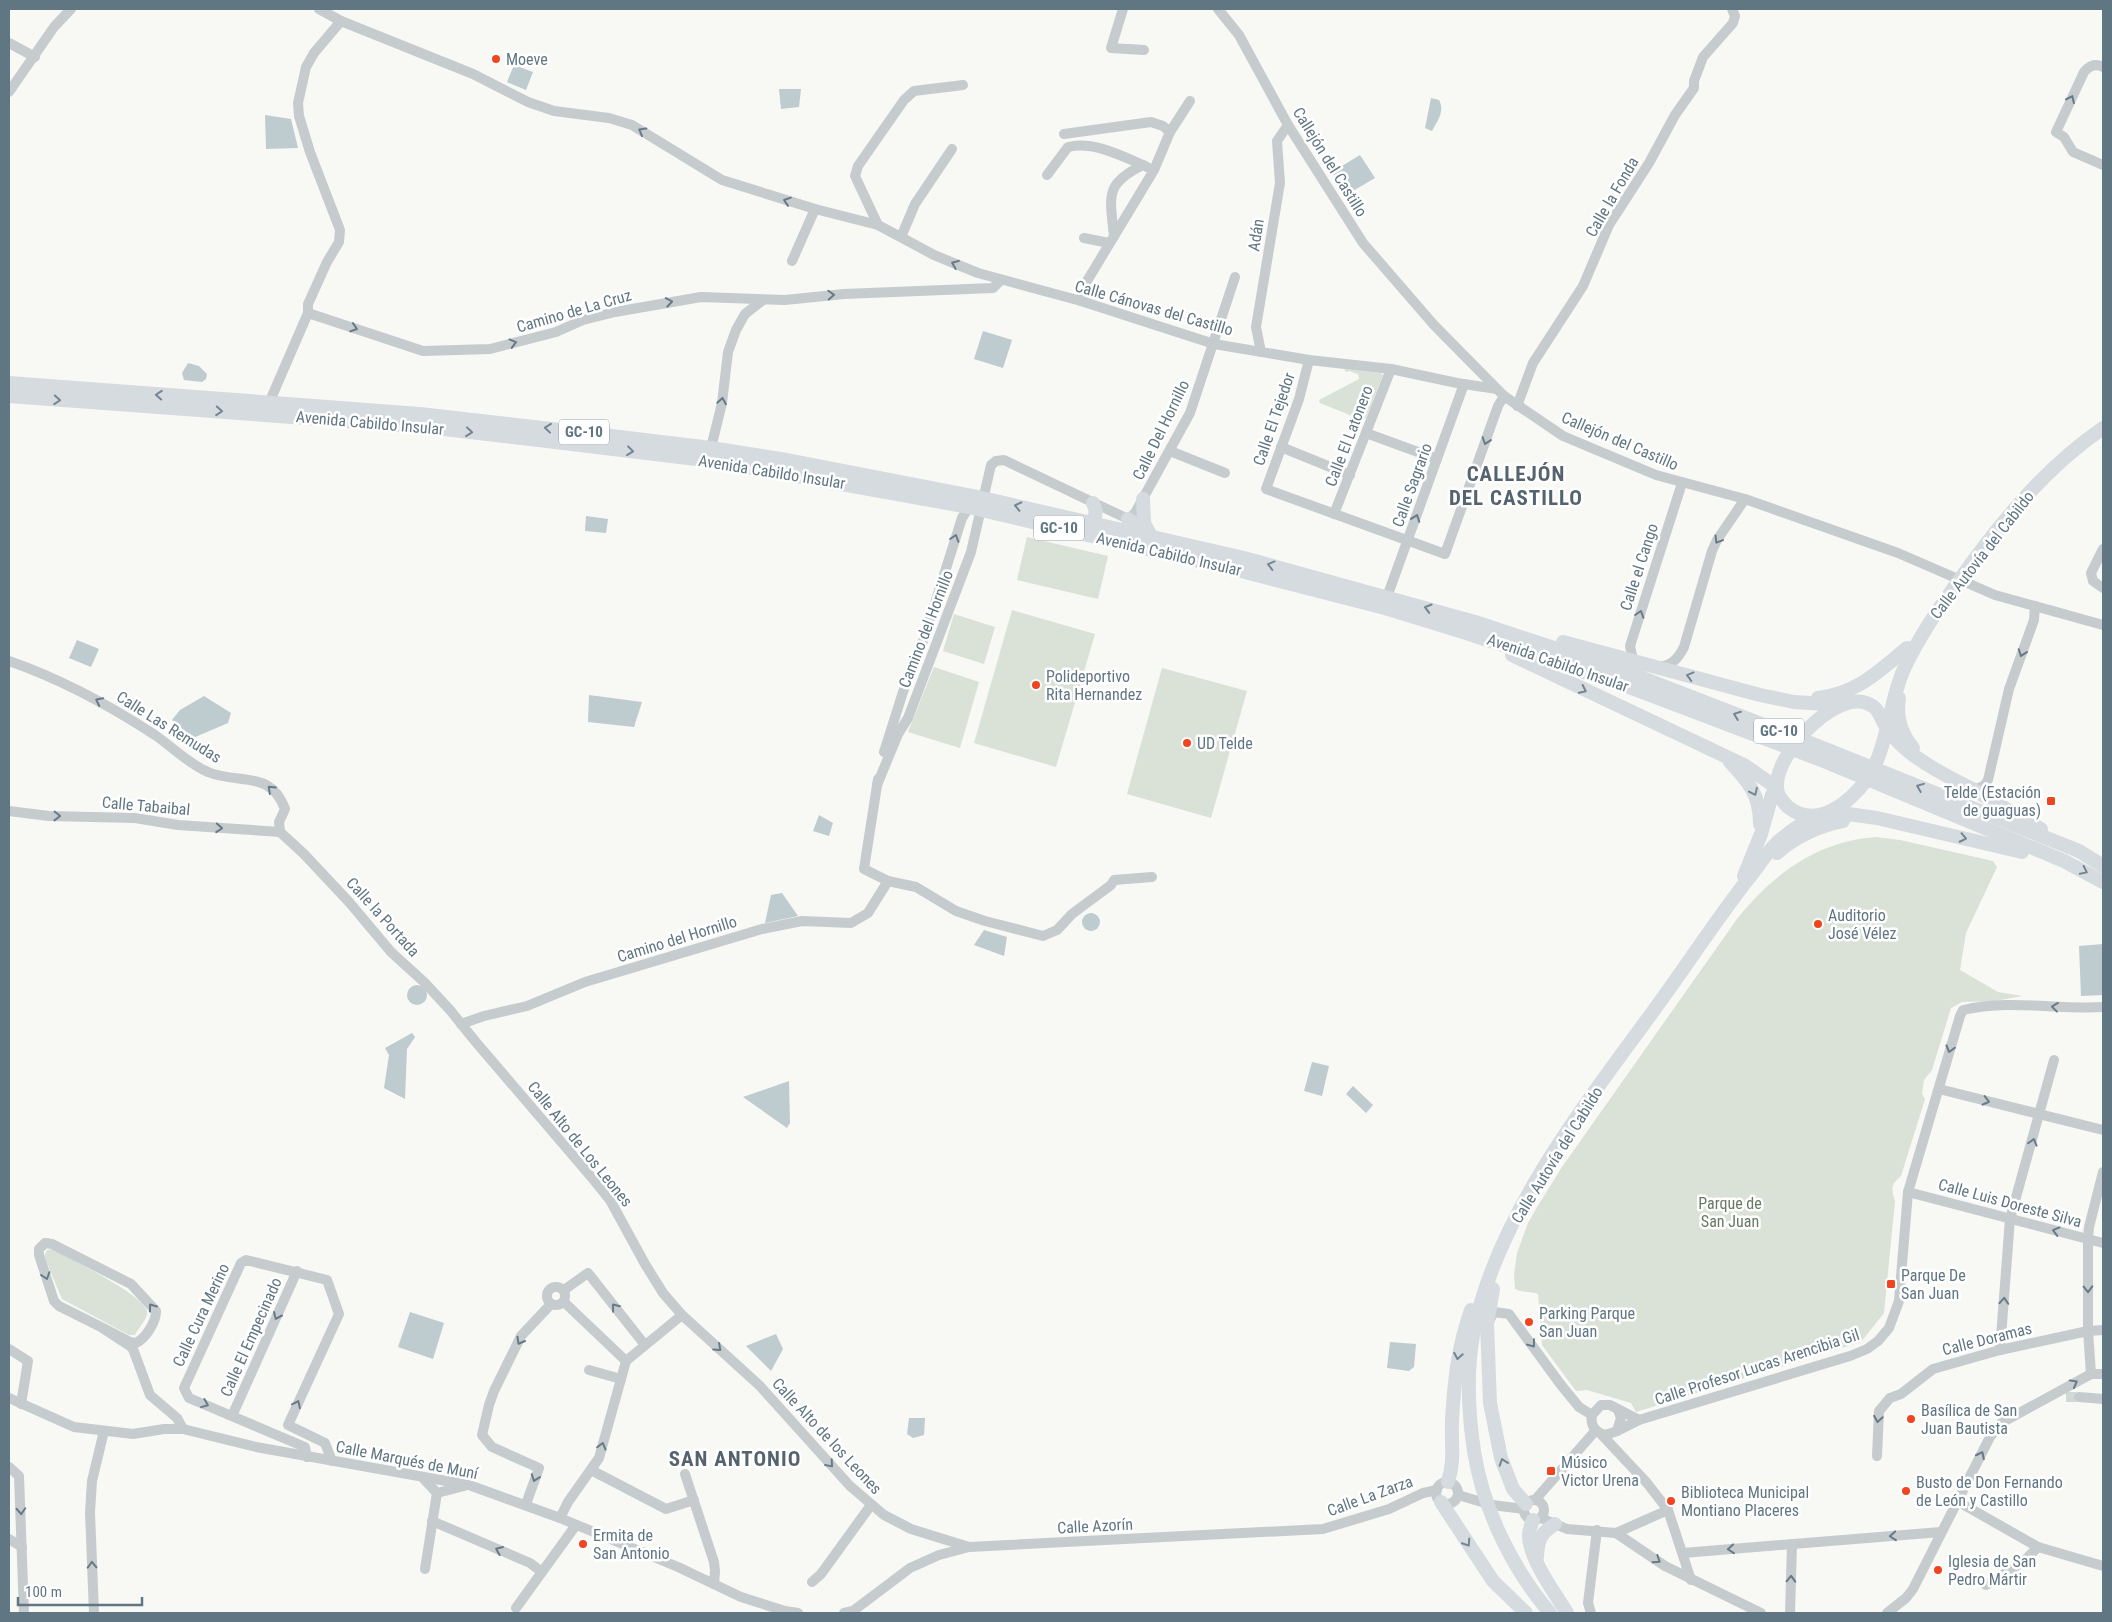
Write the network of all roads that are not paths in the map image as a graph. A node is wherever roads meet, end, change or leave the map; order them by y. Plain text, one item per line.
1 (71, 9) edge
2 (320, 9) edge
3 (1123, 9) edge
4 (1218, 9) edge
5 (1732, 9) edge
6 (341, 21) junction
7 (9, 43) edge
8 (1144, 50) dead end
9 (35, 57) junction
10 (2103, 67) edge
11 (963, 85) dead end
12 (9, 92) edge
13 (1190, 101) dead end
14 (1288, 125) junction
15 (1170, 132) junction
16 (1064, 134) dead end
17 (952, 149) dead end
18 (1143, 165) junction
19 (2103, 165) edge
20 (1154, 170) junction
21 (1048, 175) dead end
22 (815, 209) junction
23 (878, 225) junction
24 (901, 237) junction
25 (1084, 238) dead end
26 (1112, 240) junction
27 (792, 261) dead end
28 (1235, 277) dead end
29 (1001, 280) junction
30 (763, 300) junction
31 (1081, 301) junction
32 (308, 313) junction
33 (1214, 344) junction
34 (1261, 352) junction
35 (1309, 360) junction
36 (1391, 369) junction
37 (9, 383) edge
38 (1464, 384) junction
39 (1501, 392) junction
40 (9, 396) edge
41 (269, 403) junction
42 (1517, 406) junction
43 (2103, 428) edge
44 (1366, 433) junction
45 (1281, 447) junction
46 (711, 448) junction
47 (1170, 451) junction
48 (1437, 459) junction
49 (1225, 473) dead end
50 (1350, 475) junction
51 (1682, 483) junction
52 (1143, 499) junction
53 (1745, 499) junction
54 (1093, 503) junction
55 (969, 507) junction
56 (1334, 514) junction
57 (1128, 519) junction
58 (1087, 522) junction
59 (1151, 536) junction
60 (1408, 540) junction
61 (2103, 548) edge
62 (2103, 588) edge
63 (1387, 597) junction
64 (2035, 606) junction
65 (1475, 622) junction
66 (1929, 623) junction
67 (2103, 625) edge
68 (1460, 630) junction
69 (1907, 648) junction
70 (1633, 660) junction
71 (9, 662) edge
72 (1658, 668) junction
73 (1904, 670) junction
74 (1794, 702) junction
75 (1843, 704) junction
76 (1886, 727) junction
77 (1726, 758) junction
78 (1925, 762) junction
79 (877, 785) junction
80 (1776, 788) junction
81 (1974, 790) junction
82 (9, 810) edge
83 (1818, 816) junction
84 (1864, 817) junction
85 (280, 832) junction
86 (1761, 834) junction
87 (2079, 851) junction
88 (2064, 861) junction
89 (2103, 866) edge
90 (1750, 876) junction
91 (1152, 877) dead end
92 (888, 881) junction
93 (2103, 882) edge
94 (1737, 893) junction
95 (2103, 1007) edge
96 (461, 1024) junction
97 (2054, 1060) dead end
98 (1938, 1089) junction
99 (2040, 1114) junction
100 (2103, 1130) edge
101 (2103, 1172) edge
102 (1908, 1192) junction
103 (2010, 1219) junction
104 (2088, 1238) junction
105 (2103, 1243) edge
106 (1502, 1247) junction
107 (297, 1271) junction
108 (564, 1290) junction
109 (564, 1302) junction
110 (552, 1304) junction
111 (682, 1314) junction
112 (1487, 1324) junction
113 (102, 1327) junction
114 (151, 1327) junction
115 (2103, 1330) edge
116 (2088, 1331) junction
117 (645, 1345) junction
118 (9, 1348) edge
119 (2000, 1350) junction
120 (626, 1361) junction
121 (589, 1370) dead end
122 (2091, 1374) junction
123 (2103, 1374) edge
124 (621, 1379) junction
125 (145, 1382) junction
126 (2079, 1397) tunnel mouth
127 (9, 1398) edge
128 (2103, 1399) edge
129 (22, 1404) junction
130 (1618, 1410) junction
131 (1592, 1415) junction
132 (232, 1416) junction
133 (1639, 1420) junction
134 (288, 1425) junction
135 (183, 1429) junction
136 (1617, 1431) junction
137 (104, 1432) junction
138 (1599, 1432) junction
139 (282, 1436) junction
140 (1877, 1456) dead end
141 (307, 1457) junction
142 (332, 1461) junction
143 (9, 1467) edge
144 (591, 1470) junction
145 (685, 1474) dead end
146 (422, 1477) junction
147 (469, 1485) junction
148 (437, 1492) junction
149 (1442, 1492) junction
150 (1458, 1495) junction
151 (694, 1500) junction
152 (1956, 1502) junction
153 (526, 1504) junction
154 (1528, 1504) junction
155 (871, 1505) junction
156 (1668, 1510) junction
157 (560, 1518) junction
158 (1537, 1519) junction
159 (432, 1521) junction
160 (576, 1525) junction
161 (1561, 1526) junction
162 (1597, 1530) junction
163 (1941, 1532) junction
164 (1616, 1533) junction
165 (1223, 1534) joint
166 (9, 1539) edge
167 (1792, 1544) junction
168 (22, 1547) junction
169 (969, 1547) junction
170 (2038, 1547) junction
171 (1683, 1553) junction
172 (1537, 1561) junction
173 (2103, 1566) edge
174 (425, 1569) dead end
175 (542, 1572) junction
176 (1691, 1580) junction
177 (812, 1582) dead end
178 (714, 1584) junction
179 (1986, 1585) dead end
180 (516, 1608) dead end
181 (788, 1612) edge
182 (24, 1613) edge
183 (94, 1613) edge
184 (798, 1613) edge
185 (844, 1613) edge
186 (1526, 1613) edge
187 (1550, 1613) edge
188 (1567, 1613) edge
189 (1591, 1613) edge
190 (1761, 1613) edge
191 (1790, 1613) edge
192 (1887, 1613) edge

1 - 9 street
2 - 6 street, Calle Cánovas del Castillo
3 - 8 street
4 - 14 street, Callejón del Castillo
5 - 42 street, Calle la Fonda
22 -> 6 street, Calle Cánovas del Castillo
6 - 32 street
7 - 9 street
9 - 12 street
19 -> 10 street
11 - 23 street
13 - 15 street
14 - 34 street, Adán
14 - 39 street, Callejón del Castillo
15 - 16 street
15 - 20 street
17 - 24 street
18 - 20 street
18 - 21 street
18 - 26 street
20 - 26 street
22 - 23 street, Calle Cánovas del Castillo
22 - 27 street
23 - 24 street, Calle Cánovas del Castillo
29 -> 24 street, Calle Cánovas del Castillo
25 - 26 street
26 - 31 street
28 - 33 street, Calle Del Hornillo
30 -> 29 street, Camino de La Cruz
29 - 31 street, Calle Cánovas del Castillo
32 -> 30 street, Camino de La Cruz
46 -> 30 street
31 - 33 street, Calle Cánovas del Castillo
32 - 41 street
33 - 34 street, Calle Cánovas del Castillo
33 - 47 street, Calle Del Hornillo
34 - 35 street, Calle Cánovas del Castillo
35 - 36 street, Calle Cánovas del Castillo
35 - 45 street, Calle El Tejedor
36 - 38 street, Calle Cánovas del Castillo
36 - 44 street, Calle El Latonero
41 -> 37 main road, Avenida Cabildo Insular / GC-10
38 - 39 street, Calle Cánovas del Castillo
38 - 48 street, Calle Sagrario
39 - 42 street, Callejón del Castillo
39 -> 60 street
40 -> 55 main road, Avenida Cabildo Insular / GC-10
46 -> 41 main road, Avenida Cabildo Insular / GC-10
42 - 51 street, Callejón del Castillo
43 - 66 main road, Calle Autovía del Cabildo
44 - 48 street
44 - 50 street, Calle El Latonero
45 - 50 street
45 - 56 street, Calle El Tejedor
58 -> 46 main road, Avenida Cabildo Insular / GC-10
47 - 49 street
47 - 52 street, Calle Del Hornillo
60 -> 48 street, Calle Sagrario
50 - 56 street, Calle El Latonero
51 - 53 street, Callejón del Castillo
70 -> 51 street, Calle el Cango
52 - 57 street, Calle Del Hornillo
52 - 59 main road
53 - 64 street, Callejón del Castillo
53 -> 72 street
54 - 57 street
54 - 58 main road
54 - 79 street, Camino del Hornillo
55 - 68 main road, Avenida Cabildo Insular / GC-10
79 -> 55 street, Camino del Hornillo
56 - 60 street
57 - 59 main road
58 - 59 main road, Avenida Cabildo Insular / GC-10
63 -> 59 main road, Avenida Cabildo Insular / GC-10
60 - 63 street, Calle Sagrario
61 - 62 street
65 -> 63 main road, Avenida Cabildo Insular / GC-10
64 - 67 street, Callejón del Castillo
64 -> 81 street
65 - 70 main road
87 -> 65 main road, Avenida Cabildo Insular / GC-10
66 - 69 main road, Calle Autovía del Cabildo
66 - 73 main road, Calle Autovía del Cabildo
68 -> 77 main road
68 - 88 main road, Avenida Cabildo Insular / GC-10
69 - 74 main road
69 - 75 main road, Calle Autovía del Cabildo
70 - 72 main road
85 -> 71 street, Calle Las Remudas
74 -> 72 main road
73 - 76 main road, Calle Autovía del Cabildo
73 - 78 main road
74 - 75 main road
75 - 76 main road
75 - 80 main road
76 - 78 main road
76 - 83 main road
77 - 80 main road
77 -> 86 main road
78 - 81 main road
79 - 92 street, Camino del Hornillo
80 - 83 main road
80 - 86 main road, Calle Autovía del Cabildo
81 - 87 main road
82 -> 85 street, Calle Tabaibal
83 - 84 main road
83 - 90 main road, Calle Autovía del Cabildo
84 -> 88 main road
84 - 90 main road
85 - 96 street, Calle la Portada
86 - 94 main road, Calle Autovía del Cabildo
87 - 89 main road, Avenida Cabildo Insular / GC-10
88 -> 93 main road, Avenida Cabildo Insular / GC-10
90 - 94 main road, Calle Autovía del Cabildo
91 - 92 street, Camino del Hornillo
92 - 96 street, Camino del Hornillo
94 - 106 main road, Calle Autovía del Cabildo
95 -> 98 street, Calle Profesor Lucas Arencibia Gil
96 - 111 street, Calle Alto de Los Leones
97 - 99 street
98 -> 99 street
98 - 102 street, Calle Profesor Lucas Arencibia Gil
99 - 100 street
103 -> 99 street
101 - 104 street
102 - 103 street, Calle Luis Doreste Silva
102 - 133 street, Calle Profesor Lucas Arencibia Gil
104 -> 103 street, Calle Luis Doreste Silva
119 -> 103 street
104 - 105 street, Calle Luis Doreste Silva
104 -> 116 street
106 - 112 main road
106 -> 149 main road
106 - 187 main road, Calle Autovía del Cabildo
107 -> 132 street, Calle El Empecinado
107 -> 132 street, Calle Cura Merino
134 -> 107 street, Calle Cura Merino
108 - 109 street
108 - 110 street
117 -> 108 street
109 - 110 street
109 - 120 street
110 -> 153 street
111 - 117 street
111 -> 155 street, Calle Alto de los Leones
112 -> 131 street
154 -> 112 main road
113 - 114 street
114 -> 113 street
113 - 125 street
114 - 125 street
115 - 116 street, Calle Doramas
116 - 119 street, Calle Doramas
116 - 122 street
117 - 120 street
118 - 129 street
119 -> 140 street, Calle Doramas
120 - 124 street
121 - 124 street
122 - 123 street
152 -> 122 street
144 -> 124 street
125 - 135 street
126 - 128 street
127 - 129 street, Calle Marqués de Muní
129 - 137 street, Calle Marqués de Muní
130 - 131 street
130 - 133 street, Calle Profesor Lucas Arencibia Gil
130 - 136 street
131 - 138 street
132 - 139 street, Calle Cura Merino
133 - 136 street, Calle Profesor Lucas Arencibia Gil
134 - 139 street
134 - 142 street
135 - 137 street, Calle Marqués de Muní
135 - 141 street, Calle Marqués de Muní
136 - 138 street
183 -> 137 street
138 - 154 street
138 - 156 street
139 - 141 street, Calle Cura Merino
141 - 142 street, Calle Marqués de Muní
142 - 146 street, Calle Marqués de Muní
143 -> 168 street
144 - 151 street
144 - 157 street
145 - 151 street
146 - 147 street, Calle Marqués de Muní
146 - 148 street
147 - 148 street
147 - 153 street, Calle Marqués de Muní
148 - 159 street
149 - 150 street
149 - 150 street, Calle La Zarza
149 - 165 street, Calle La Zarza
149 -> 186 main road
150 - 154 street
151 - 178 street
152 - 163 street
152 - 170 street
153 - 157 street, Calle Marqués de Muní
154 - 158 street
154 - 158 street
155 - 169 street, Calle Alto de los Leones
155 - 177 street
156 - 164 street
156 - 171 street
157 - 160 street, Calle Marqués de Muní
158 - 161 street
158 - 172 main road
159 - 174 street
175 -> 159 street
160 - 175 street
160 - 178 street, Calle Marqués de Muní
161 - 162 street
161 - 172 main road
162 - 164 street
162 - 189 street
163 -> 167 street
163 - 192 street
164 -> 176 street
165 - 169 street, Calle Azorín
166 - 168 street
167 -> 171 street
191 -> 167 street
168 - 182 street
169 - 185 street
170 - 173 street
170 - 179 street
171 - 176 street
172 - 188 main road
175 - 180 street
176 - 190 street
178 - 181 street, Calle Marqués de Muní
181 - 184 street, Calle Marqués de Muní

